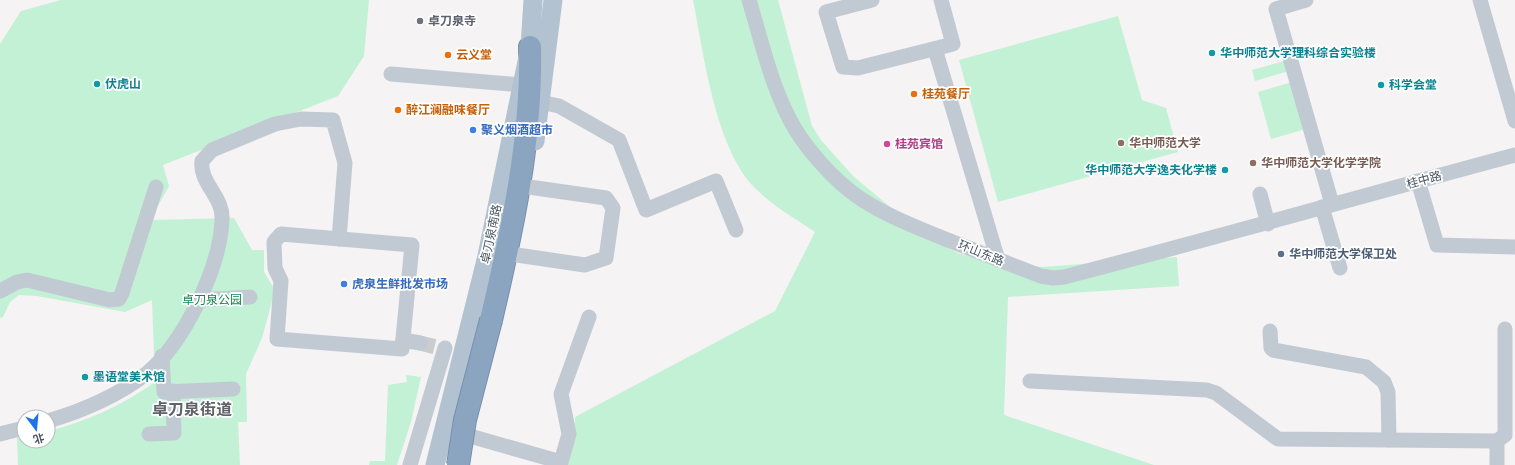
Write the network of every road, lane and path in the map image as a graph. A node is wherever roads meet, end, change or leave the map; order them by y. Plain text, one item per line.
1 (533, 0) edge
2 (553, 0) edge
3 (749, 0) edge
4 (872, 0) edge
5 (941, 0) edge
6 (1306, 0) edge
7 (1480, 0) edge
8 (530, 47) junction
9 (935, 49) junction
10 (390, 74) dead end
11 (522, 85) junction
12 (540, 102) junction
13 (1515, 121) edge
14 (1515, 155) edge
15 (1418, 181) junction
16 (156, 187) dead end
17 (529, 187) junction
18 (1260, 194) dead end
19 (1327, 205) junction
20 (1268, 224) junction
21 (736, 230) dead end
22 (339, 239) junction
23 (1515, 247) edge
24 (516, 255) junction
25 (998, 260) junction
26 (1340, 268) dead end
27 (0, 291) edge
28 (250, 297) dead end
29 (199, 300) junction
30 (589, 317) dead end
31 (1504, 329) dead end
32 (1270, 331) dead end
33 (403, 340) junction
34 (420, 343) tunnel mouth
35 (448, 349) junction
36 (162, 356) junction
37 (1030, 381) dead end
38 (233, 389) dead end
39 (173, 391) junction
40 (56, 418) edge
41 (16, 430) edge
42 (0, 434) edge
43 (149, 434) dead end
44 (470, 436) junction
45 (1506, 437) edge
46 (1389, 440) junction
47 (462, 464) edge
48 (410, 465) edge
49 (435, 465) edge
50 (1497, 465) edge

1 - 8 main road, 卓刀泉南路
2 - 12 main road
3 - 25 street, 环山东路
4 - 9 street
5 - 9 street
6 - 19 street
7 - 13 street
8 - 11 main road, 卓刀泉南路
8 - 47 highway, bridge
9 - 25 street
10 - 11 street
11 - 35 main road, 卓刀泉南路
12 - 17 main road
12 - 21 street
14 - 15 street, 桂中路
15 - 19 street, 桂中路
15 - 23 street
16 - 27 street
17 - 24 main road
17 - 24 street
18 - 20 street
19 - 20 street, 环山东路
19 - 26 street
20 - 25 street, 环山东路
22 - 29 street
22 - 33 street
22 - 33 street
24 - 44 main road
28 - 29 street
29 - 36 street
30 - 44 street
31 - 45 street
32 - 46 street
33 - 34 street
35 - 48 street
35 - 49 main road, 卓刀泉南路
36 - 39 street
36 - 40 street
37 - 46 street
38 - 39 street
39 - 43 street
41 - 42 street
44 - 47 main road
45 - 46 street
45 - 50 street

